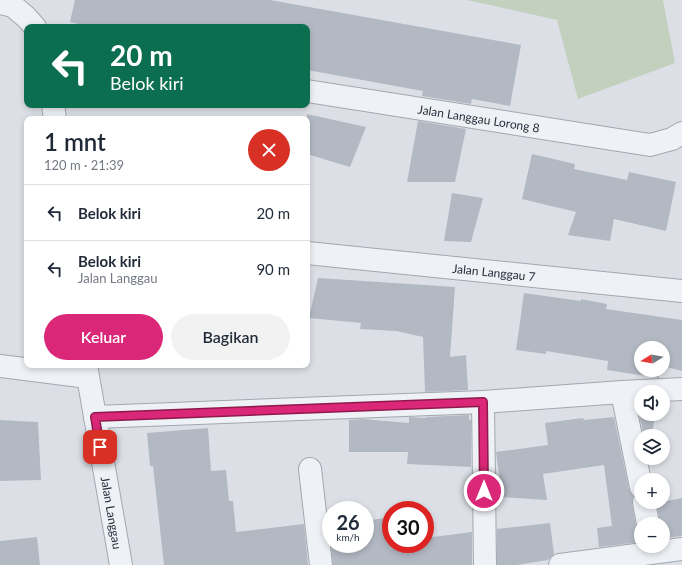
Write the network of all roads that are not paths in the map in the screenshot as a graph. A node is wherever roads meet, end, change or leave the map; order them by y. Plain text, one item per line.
1 (0, 3) edge
2 (32, 24) edge
3 (310, 91) edge
4 (682, 133) edge
5 (310, 253) edge
6 (682, 291) edge
7 (0, 366) edge
8 (24, 367) edge
9 (35, 368) edge
10 (87, 371) edge
11 (682, 389) edge
12 (622, 392) junction
13 (483, 402) junction
14 (95, 417) junction
15 (310, 469) dead end
16 (638, 473) edge
17 (682, 549) edge
18 (654, 554) edge
19 (121, 565) edge
20 (321, 565) edge
21 (485, 565) edge
22 (560, 565) edge

1 - 2 street
3 - 4 street, Jalan Langgau Lorong 8
5 - 6 street, Jalan Langgau 7
7 - 8 street
9 - 10 street
10 - 14 street, Jalan Langgau
11 - 12 street
12 - 13 street
12 - 16 street
13 - 14 street
13 - 21 street
14 - 19 street, Jalan Langgau
15 - 20 street
17 - 18 street
18 - 22 street

